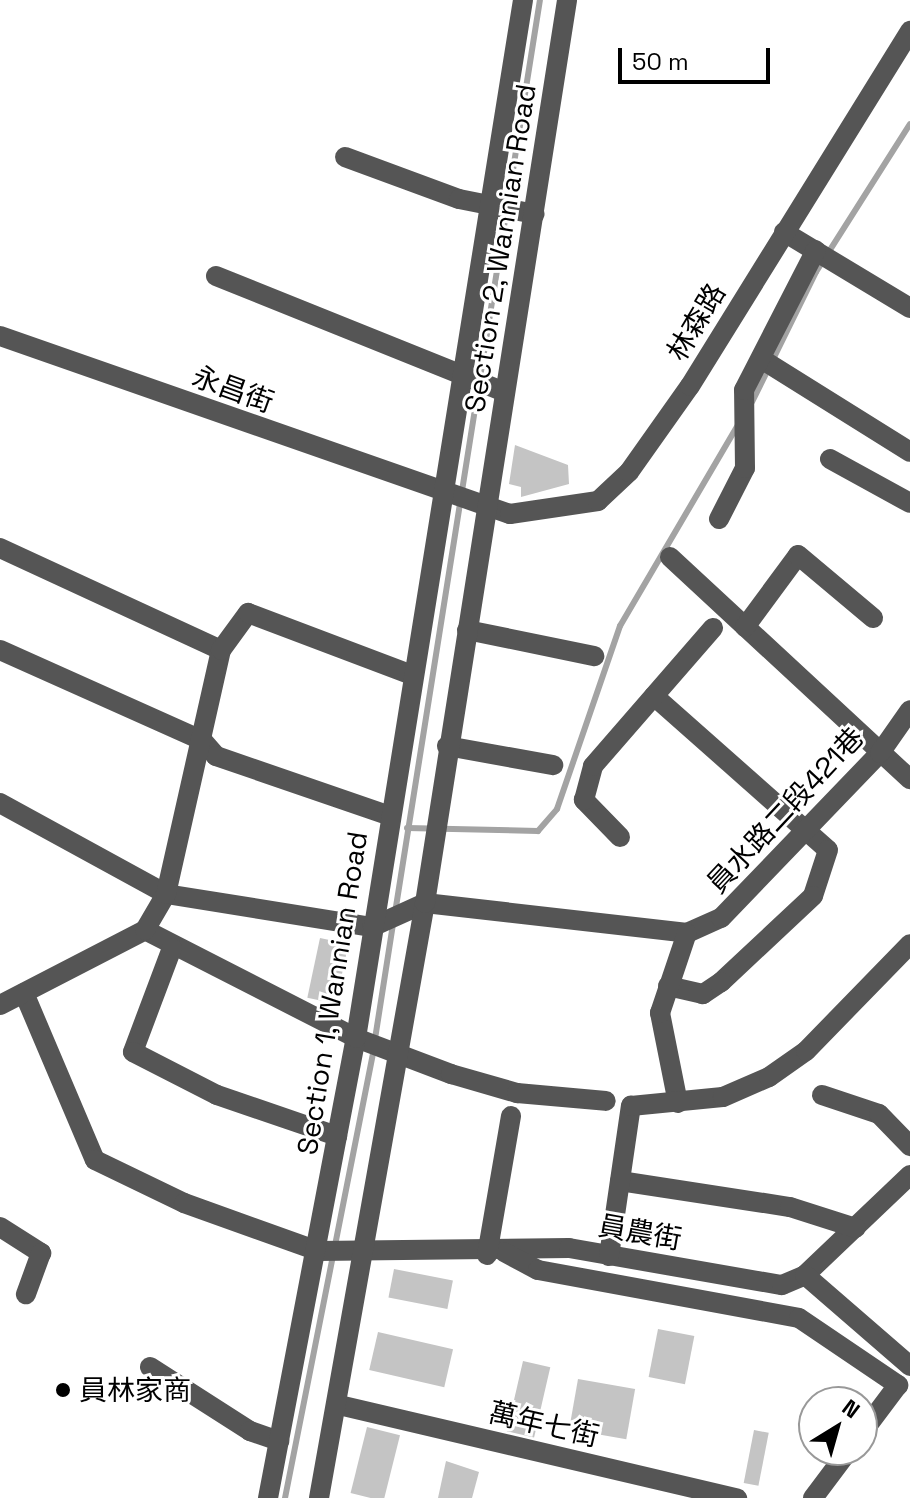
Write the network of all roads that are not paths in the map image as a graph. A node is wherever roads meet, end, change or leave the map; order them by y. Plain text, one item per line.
1 (523, 0) edge
2 (567, 0) edge
3 (910, 31) edge
4 (345, 157) dead end
5 (490, 207) junction
6 (535, 214) junction
7 (784, 232) junction
8 (816, 250) junction
9 (216, 276) dead end
10 (910, 308) edge
11 (0, 336) edge
12 (763, 360) junction
13 (466, 379) junction
14 (505, 392) junction
15 (910, 452) edge
16 (830, 459) dead end
17 (447, 497) junction
18 (910, 503) edge
19 (484, 505) junction
20 (719, 519) dead end
21 (0, 548) edge
22 (670, 557) dead end
23 (873, 618) dead end
24 (745, 627) junction
25 (713, 628) dead end
26 (467, 630) junction
27 (0, 650) edge
28 (221, 650) junction
29 (594, 656) dead end
30 (412, 675) junction
31 (654, 696) junction
32 (910, 710) edge
33 (203, 741) junction
34 (447, 746) junction
35 (880, 753) junction
36 (553, 765) dead end
37 (910, 779) edge
38 (0, 803) edge
39 (390, 816) junction
40 (803, 833) junction
41 (620, 837) dead end
42 (166, 894) junction
43 (425, 903) junction
44 (372, 927) junction
45 (145, 930) junction
46 (687, 933) junction
47 (910, 944) edge
48 (172, 948) junction
49 (668, 986) junction
50 (24, 993) junction
51 (0, 1005) edge
52 (356, 1038) junction
53 (398, 1049) junction
54 (822, 1095) dead end
55 (606, 1101) dead end
56 (678, 1103) junction
57 (511, 1116) dead end
58 (337, 1136) junction
59 (910, 1146) edge
60 (910, 1175) edge
61 (620, 1181) junction
62 (0, 1227) edge
63 (856, 1228) junction
64 (365, 1248) junction
65 (318, 1251) junction
66 (496, 1253) junction
67 (609, 1256) junction
68 (805, 1275) junction
69 (26, 1294) dead end
70 (910, 1366) edge
71 (150, 1367) dead end
72 (339, 1405) junction
73 (878, 1412) edge
74 (279, 1441) junction
75 (837, 1466) edge
76 (268, 1498) edge
77 (319, 1498) edge
78 (737, 1498) edge
79 (813, 1498) edge

1 - 5 street, Section 2, Wannian Road
2 - 6 street, Section 2, Wannian Road
3 - 7 street, 林森路
4 - 5 street
5 - 6 street
5 - 13 street, Section 2, Wannian Road
6 - 14 street, Section 2, Wannian Road
7 - 8 street
7 - 19 street, 林森路
8 - 10 street
8 - 12 street
9 - 13 street
11 - 17 street, 永昌街
12 - 15 street
12 - 20 street
13 - 14 street
13 - 17 street, Section 2, Wannian Road
14 - 19 street, Section 2, Wannian Road
16 - 18 street
17 - 19 street, 林森路
17 - 30 street, Section 1, Wannian Road
19 - 26 street
21 - 28 street
22 - 24 street
23 - 24 street
24 - 35 street
25 - 31 street
26 - 29 street
26 - 34 street
27 - 33 street
28 - 30 street
28 - 33 street
30 - 39 street, Section 1, Wannian Road
31 - 40 street
31 - 41 street
32 - 35 street, 員水路二段421巷
33 - 39 street
33 - 42 street
34 - 36 street
34 - 43 street
35 - 37 street
35 - 40 street, 員水路二段421巷
38 - 42 street
39 - 44 street, Section 1, Wannian Road
40 - 46 street, 員水路二段421巷
40 - 49 street
42 - 44 street
42 - 45 street
43 - 44 street
43 - 46 street
43 - 53 street
44 - 52 street, Section 1, Wannian Road
45 - 48 street
45 - 50 street
46 - 49 street
47 - 56 street
48 - 52 street
48 - 58 street
49 - 56 street
50 - 51 street
50 - 65 street
52 - 53 street
52 - 58 street, Section 1, Wannian Road
53 - 55 street
53 - 64 street
54 - 59 street
56 - 61 street
57 - 66 street
58 - 65 street, Section 1, Wannian Road
60 - 63 street
61 - 63 street
61 - 67 street
62 - 69 street
63 - 68 street
64 - 65 street, 員農街
64 - 66 street, 員農街
64 - 72 street
65 - 74 street, Section 1, Wannian Road
66 - 67 street, 員農街
66 - 73 street
67 - 68 street, 員農街
68 - 70 street
71 - 74 street
72 - 77 street
72 - 78 street, 萬年七街
74 - 76 street, Section 1, Wannian Road
75 - 79 street

